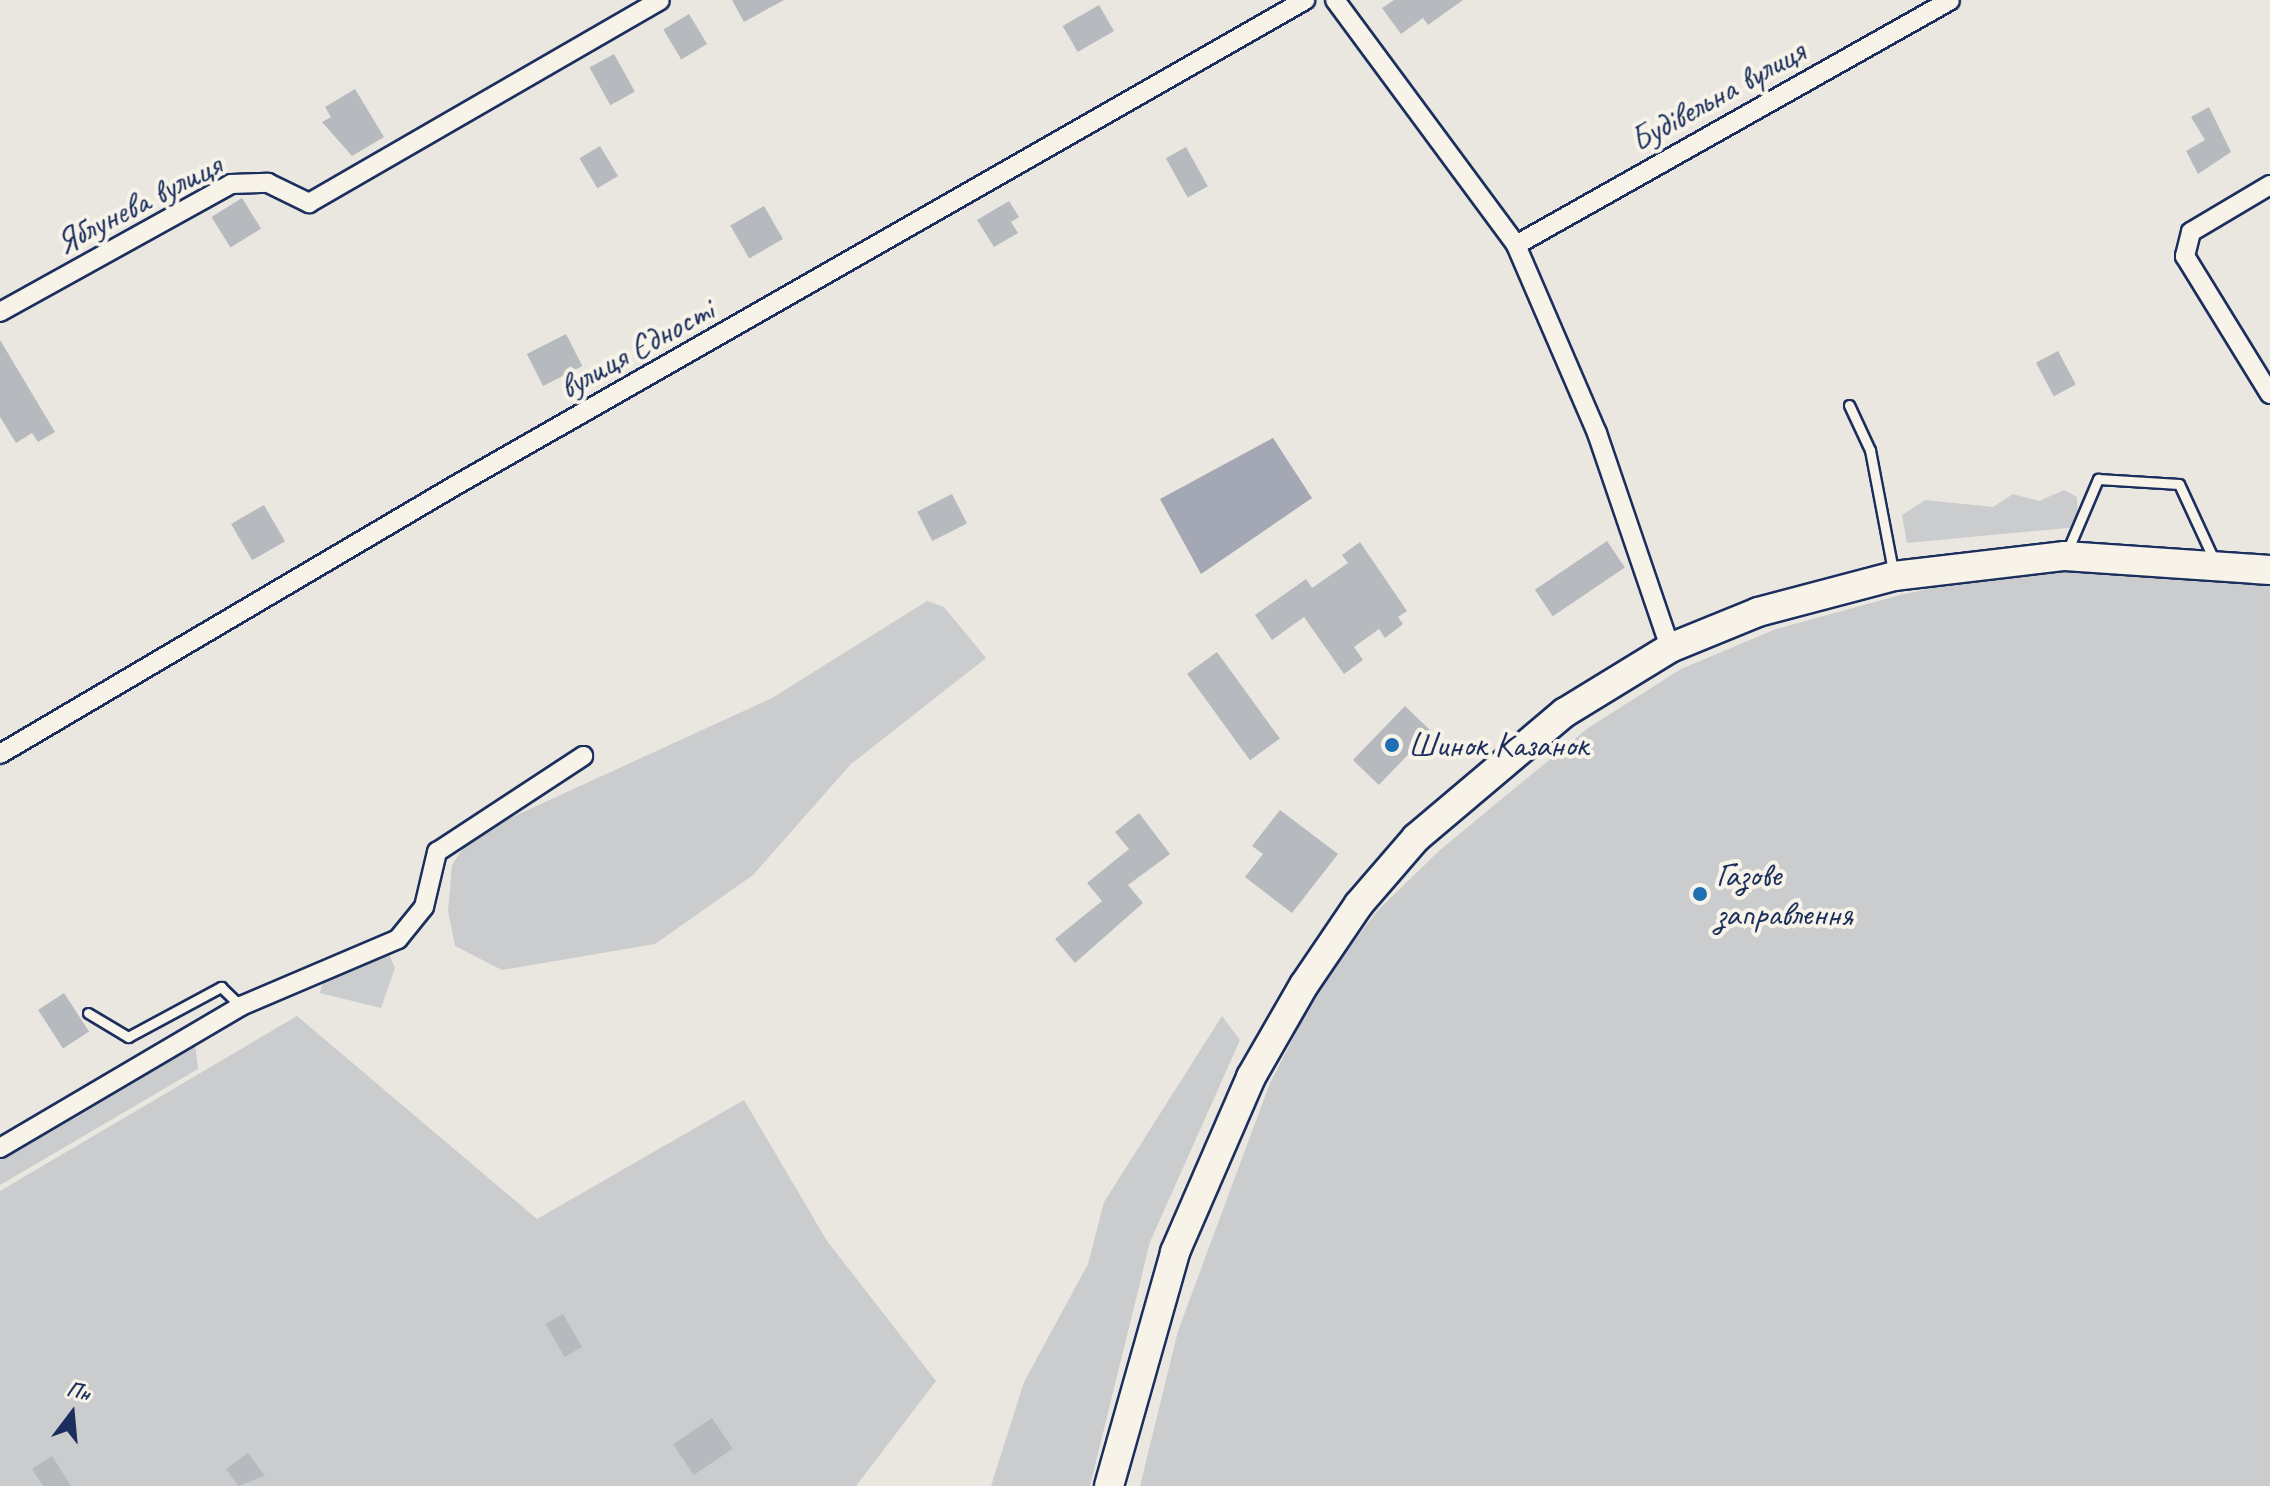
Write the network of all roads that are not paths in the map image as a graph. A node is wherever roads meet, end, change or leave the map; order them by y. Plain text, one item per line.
1 (660, 0) edge
2 (1305, 0) edge
3 (1335, 0) edge
4 (1950, 0) edge
5 (2270, 185) edge
6 (1516, 245) junction
7 (0, 312) edge
8 (2270, 394) edge
9 (1849, 405) dead end
10 (2065, 556) junction
11 (2215, 562) junction
12 (2270, 570) edge
13 (1894, 576) junction
14 (1670, 648) junction
15 (0, 754) edge
16 (583, 756) dead end
17 (241, 1006) junction
18 (88, 1013) dead end
19 (0, 1148) edge
20 (1109, 1486) edge

1 - 7 street, Яблунева вулиця
2 - 15 street, вулиця Єдності
3 - 6 street
4 - 6 street, Будівельна вулиця
5 - 8 street
6 - 14 street
9 - 13 lane
10 - 11 main road
10 - 11 lane
10 - 13 main road
11 - 12 main road
13 - 14 main road
14 - 20 main road
16 - 17 street
17 - 18 lane
17 - 19 street

